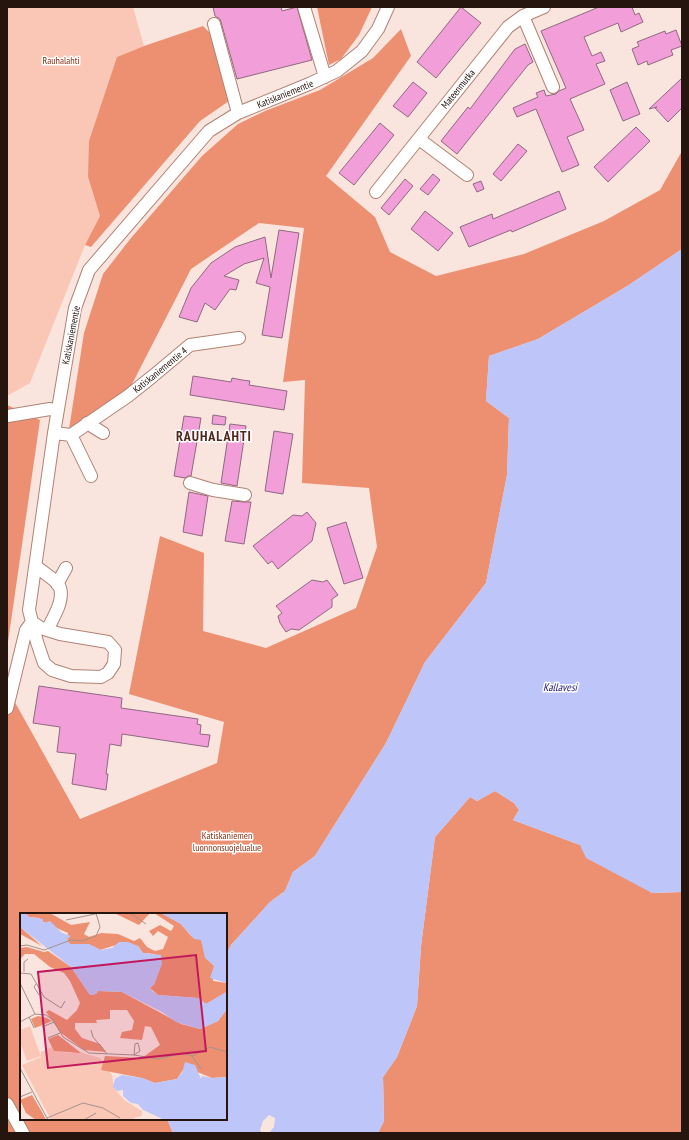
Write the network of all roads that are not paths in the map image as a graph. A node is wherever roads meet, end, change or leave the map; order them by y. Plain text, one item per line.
1 (304, 7) edge
2 (388, 7) edge
3 (544, 7) edge
4 (523, 16) junction
5 (214, 24) dead end
6 (325, 76) junction
7 (553, 87) dead end
8 (238, 113) junction
9 (420, 137) junction
10 (467, 175) dead end
11 (376, 192) dead end
12 (239, 338) dead end
13 (50, 409) dead end
14 (8, 416) edge
15 (87, 423) junction
16 (54, 433) junction
17 (103, 433) dead end
18 (71, 435) junction
19 (91, 476) dead end
20 (190, 483) dead end
21 (245, 495) dead end
22 (36, 566) junction
23 (66, 568) dead end
24 (58, 584) junction
25 (32, 622) junction
26 (47, 630) junction
27 (7, 708) edge
28 (7, 1104) edge
29 (23, 1133) edge

1 - 6 street
2 - 6 street, Katiskaniementie
3 - 4 street, Mateenmutka
4 - 7 street
4 - 9 street, Mateenmutka
5 - 8 street
6 - 8 street, Katiskaniementie
8 - 16 street, Katiskaniementie
9 - 10 street
9 - 11 street, Mateenmutka
12 - 15 street, Katiskaniementie 4
13 - 14 street
15 - 17 street
15 - 18 street, Katiskaniementie 4
16 - 18 street
16 - 22 street, Katiskaniementie
18 - 19 street
20 - 21 street
22 - 24 street
22 - 25 street, Katiskaniementie
23 - 24 street
24 - 26 street
25 - 26 street
25 - 26 street, Katiskaniementie
25 - 27 street
28 - 29 street

